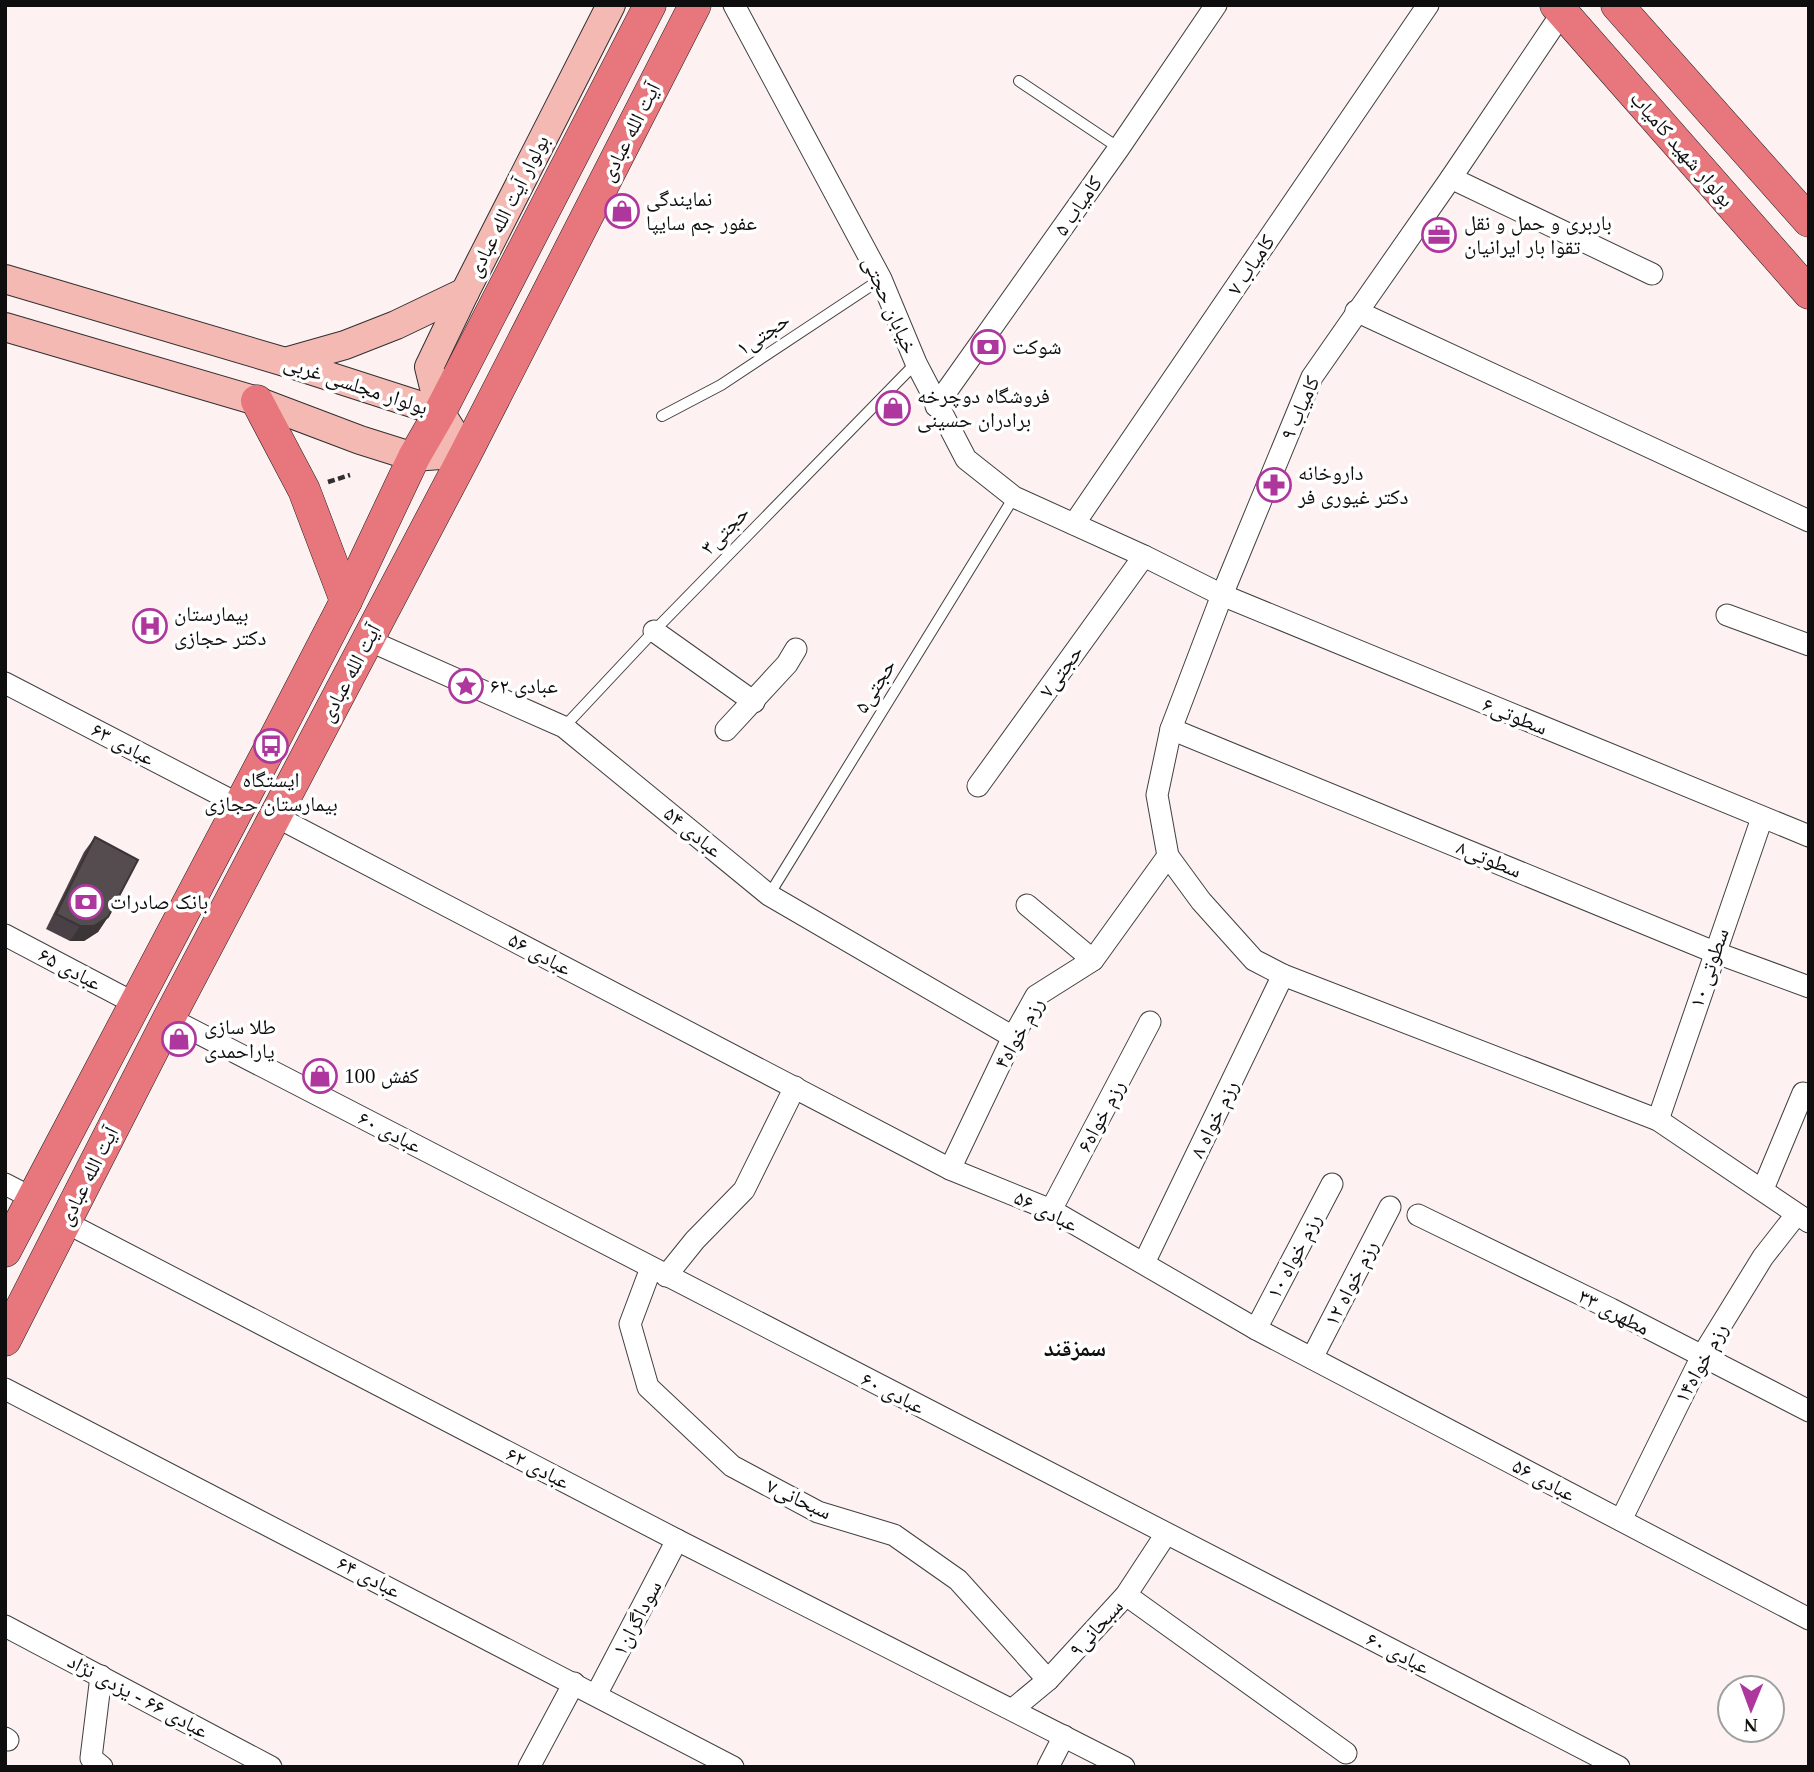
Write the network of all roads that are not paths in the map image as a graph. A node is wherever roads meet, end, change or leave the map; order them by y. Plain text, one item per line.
1 (611, 5) edge
2 (650, 5) edge
3 (695, 5) edge
4 (734, 5) edge
5 (1216, 5) edge
6 (1428, 5) edge
7 (1617, 5) edge
8 (1559, 9) edge
9 (1019, 81) dead end
10 (1119, 148) junction
11 (1451, 178) junction
12 (1809, 221) edge
13 (1652, 274) dead end
14 (5, 279) edge
15 (881, 279) junction
16 (465, 292) junction
17 (1809, 293) edge
18 (1356, 311) junction
19 (5, 327) edge
20 (285, 362) junction
21 (916, 363) junction
22 (257, 401) junction
23 (936, 406) junction
24 (440, 412) junction
25 (662, 416) dead end
26 (466, 453) junction
27 (414, 457) junction
28 (1014, 497) junction
29 (1809, 521) edge
30 (1074, 524) junction
31 (1144, 556) junction
32 (1222, 595) junction
33 (346, 601) junction
34 (1727, 615) dead end
35 (654, 631) junction
36 (368, 640) junction
37 (1809, 645) edge
38 (796, 649) dead end
39 (5, 683) edge
40 (754, 702) junction
41 (564, 727) junction
42 (1171, 729) junction
43 (726, 730) dead end
44 (978, 786) dead end
45 (240, 805) junction
46 (275, 816) junction
47 (1762, 818) junction
48 (1809, 836) edge
49 (1168, 856) junction
50 (769, 895) junction
51 (1027, 905) dead end
52 (5, 935) edge
53 (1714, 952) junction
54 (1093, 960) junction
55 (1283, 975) junction
56 (1809, 987) edge
57 (134, 1003) junction
58 (169, 1018) junction
59 (1150, 1022) dead end
60 (1013, 1037) junction
61 (795, 1087) junction
62 (1803, 1093) dead end
63 (1658, 1120) junction
64 (950, 1169) junction
65 (1332, 1184) dead end
66 (1763, 1189) junction
67 (19, 1191) edge
68 (1390, 1207) dead end
69 (1051, 1210) junction
70 (1418, 1215) dead end
71 (1803, 1218) edge
72 (65, 1222) junction
73 (5, 1251) edge
74 (1144, 1263) junction
75 (659, 1272) junction
76 (1256, 1329) junction
77 (5, 1340) edge
78 (1702, 1356) junction
79 (1312, 1358) junction
80 (5, 1389) edge
81 (1809, 1411) edge
82 (1621, 1520) junction
83 (1166, 1534) junction
84 (677, 1540) junction
85 (1126, 1595) junction
86 (1809, 1619) edge
87 (5, 1626) edge
88 (101, 1676) junction
89 (1048, 1681) junction
90 (574, 1683) junction
91 (596, 1695) junction
92 (1013, 1709) junction
93 (1064, 1736) junction
94 (1346, 1753) dead end
95 (102, 1767) edge
96 (271, 1767) edge
97 (529, 1767) edge
98 (733, 1767) edge
99 (1048, 1767) edge
100 (1124, 1767) edge
101 (1619, 1767) edge

1 - 16 main road, بولوار آیت الله عبادی
2 - 24 main road, آیت الله عبادی
3 - 26 main road, آیت الله عبادی
4 - 15 street, خیابان حجتی
5 - 10 street, کامیاب ۵
6 - 30 street, کامیاب ۷
7 - 12 main road
8 - 11 street, کامیاب ۹
8 - 17 main road, بولوار شهید کامیاب
9 - 10 lane
10 - 23 street, کامیاب ۵
11 - 13 street
11 - 18 street, کامیاب ۹
14 - 20 main road, بولوار مجلسی غربی
15 - 21 street, خیابان حجتی
15 - 25 lane, حجتی۱
16 - 20 main road
16 - 24 main road, بولوار آیت الله عبادی
18 - 29 street
18 - 32 street, کامیاب ۹
19 - 22 main road
20 - 24 main road, بولوار مجلسی غربی
21 - 23 street, خیابان حجتی
21 - 35 lane, حجتی۳
22 - 27 main road
22 - 33 main road
23 - 28 street, خیابان حجتی
24 - 26 main road, بولوار مجلسی غربی
24 - 27 main road, آیت الله عبادی
26 - 27 main road
26 - 36 main road, آیت الله عبادی
27 - 33 main road, آیت الله عبادی
28 - 30 street, خیابان حجتی
28 - 50 lane, حجتی۵
30 - 31 street, خیابان حجتی
31 - 32 street, خیابان حجتی
31 - 44 street, حجتی۷
32 - 42 street, کامیاب ۹
32 - 47 street, سطوتی۶
33 - 45 main road, آیت الله عبادی
34 - 37 street
35 - 40 street
35 - 41 lane, حجتی۳
36 - 41 street, عبادی ۵۴
36 - 46 main road, آیت الله عبادی
38 - 40 street
39 - 45 street, عبادی ۶۳
40 - 43 street
41 - 50 street, عبادی ۵۴
42 - 49 street, کامیاب ۹
42 - 53 street, سطوتی۸
45 - 57 main road, آیت الله عبادی
46 - 58 main road, آیت الله عبادی
46 - 61 street, عبادی ۵۶
47 - 48 street, سطوتی۶
47 - 53 street, سطوتی ۱۰
49 - 54 street, رزم خواه۴
49 - 55 street
50 - 60 street, عبادی ۵۴
51 - 54 street
52 - 57 street, عبادی ۶۵
53 - 56 street, سطوتی۸
53 - 63 street, سطوتی ۱۰
54 - 60 street, رزم خواه۴
55 - 63 street
55 - 74 street, رزم خواه ۸
57 - 67 main road, آیت الله عبادی
58 - 72 main road, آیت الله عبادی
58 - 75 street, عبادی ۶۰
59 - 69 street, رزم خواه۶
60 - 64 street, رزم خواه۴
61 - 64 street, عبادی ۵۶
61 - 75 street, سبحانی۷
62 - 66 street
63 - 66 street
64 - 69 street, عبادی ۵۶
65 - 76 street, رزم خواه ۱۰
66 - 71 street
67 - 73 main road, آیت الله عبادی
68 - 79 street, رزم خواه ۱۲
69 - 74 street, عبادی ۵۶
70 - 78 street, مطهری ۳۳
71 - 78 street, رزم خواه۱۴
72 - 77 main road, آیت الله عبادی
72 - 84 street, عبادی ۶۲
74 - 76 street, عبادی ۵۶
75 - 83 street, عبادی ۶۰
75 - 89 street, سبحانی۷
76 - 79 street, عبادی ۵۶
78 - 81 street, مطهری ۳۳
78 - 82 street, رزم خواه۱۴
79 - 82 street, عبادی ۵۶
80 - 90 street, عبادی ۶۴
82 - 86 street, عبادی ۵۶
83 - 85 street, سبحانی۹
83 - 101 street, عبادی ۶۰
84 - 91 street, سوداگران۱
84 - 92 street, عبادی ۶۲
85 - 89 street, سبحانی۹
85 - 94 street
87 - 88 street, عبادی ۶۶ - یزدی نژاد
88 - 95 street
88 - 96 street, عبادی ۶۶ - یزدی نژاد
89 - 92 street, سبحانی۹
90 - 91 street, عبادی ۶۴
90 - 97 street
91 - 98 street, عبادی ۶۴
92 - 93 street, عبادی ۶۲
93 - 99 street
93 - 100 street, عبادی ۶۲

